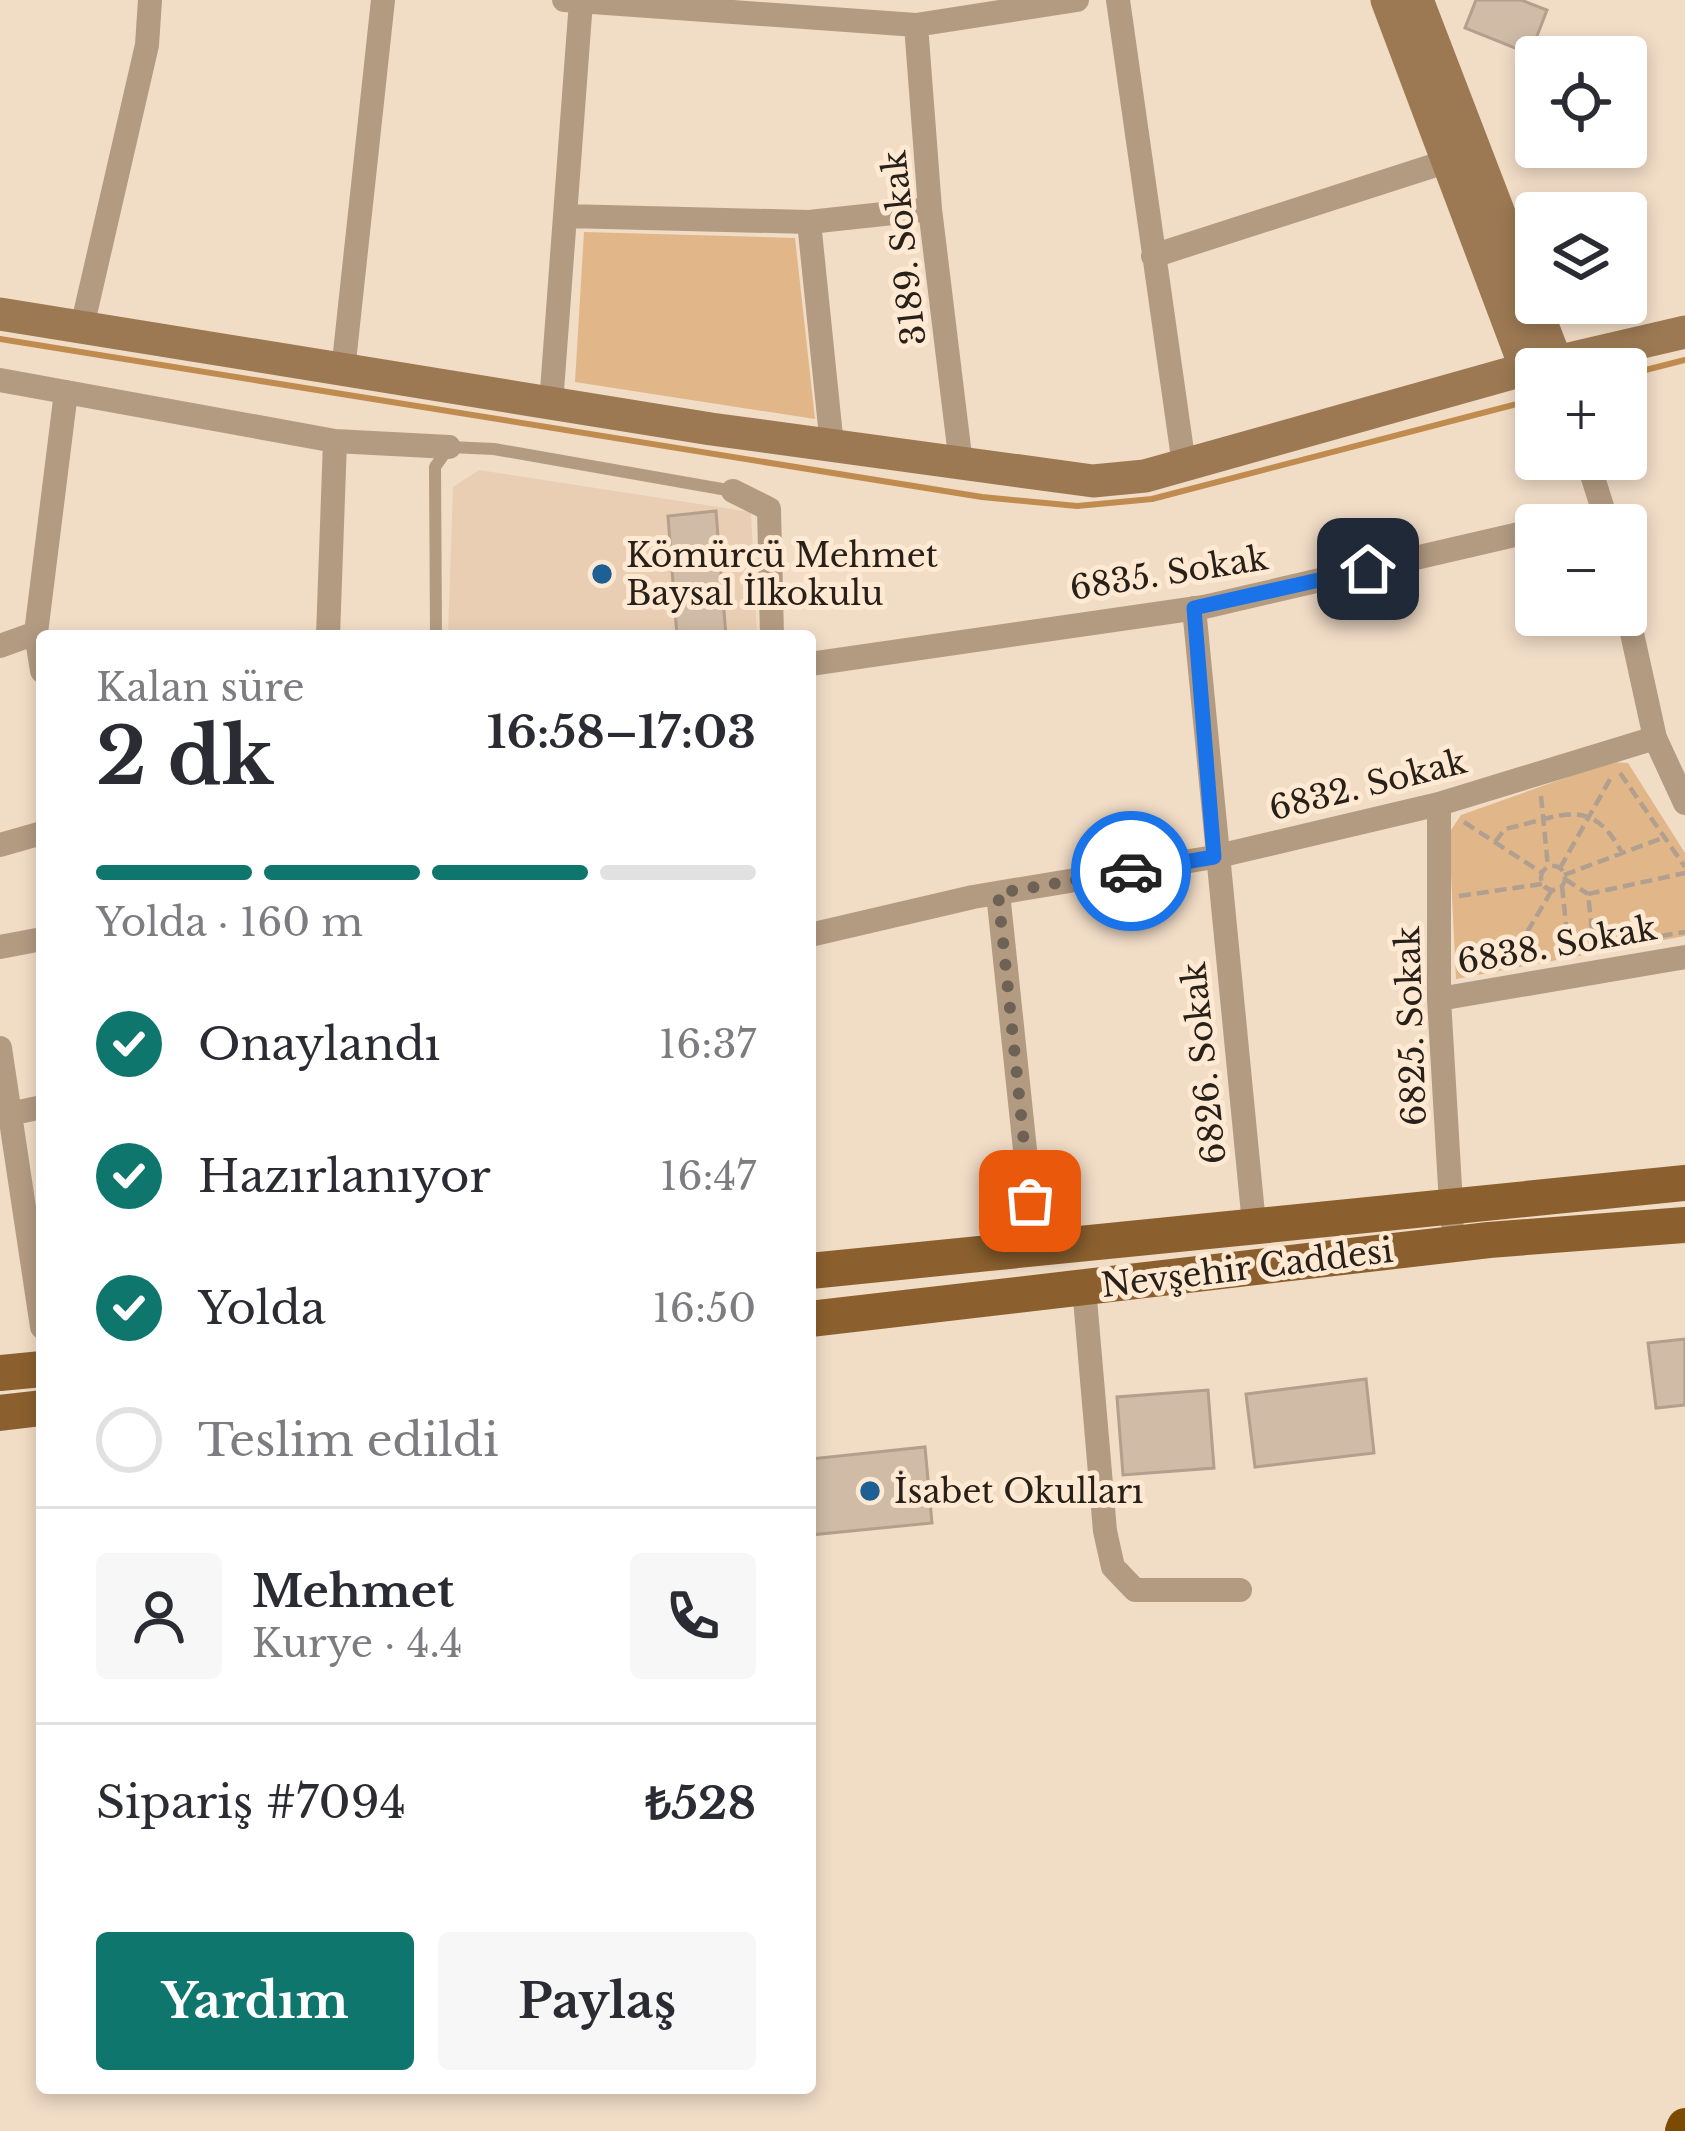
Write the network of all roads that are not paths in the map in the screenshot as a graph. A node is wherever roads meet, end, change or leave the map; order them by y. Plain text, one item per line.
1 (150, 0) edge
2 (383, 0) edge
3 (564, 0) edge
4 (1077, 0) edge
5 (1118, 0) edge
6 (1387, 0) edge
7 (1417, 0) edge
8 (580, 1) edge
9 (916, 25) junction
10 (1448, 161) junction
11 (930, 209) junction
12 (566, 216) junction
13 (809, 222) junction
14 (1153, 256) junction
15 (0, 314) edge
16 (82, 328) junction
17 (1685, 332) edge
18 (1538, 348) edge
19 (1540, 348) edge
20 (1622, 348) edge
21 (343, 371) junction
22 (1515, 376) edge
23 (0, 380) edge
24 (66, 392) junction
25 (551, 404) junction
26 (335, 441) junction
27 (832, 446) junction
28 (449, 447) junction
29 (961, 464) junction
30 (1184, 465) junction
31 (733, 491) joint
32 (1515, 535) edge
33 (1194, 608) junction
34 (36, 630) edge
35 (328, 630) edge
36 (436, 630) edge
37 (772, 630) edge
38 (36, 633) edge
39 (1633, 636) edge
40 (0, 646) edge
41 (816, 663) edge
42 (1655, 738) junction
43 (1685, 803) edge
44 (1439, 804) junction
45 (36, 835) edge
46 (0, 844) edge
47 (1214, 857) junction
48 (998, 893) junction
49 (816, 933) edge
50 (36, 940) edge
51 (0, 947) edge
52 (1685, 957) edge
53 (1439, 999) junction
54 (0, 1048) edge
55 (36, 1108) edge
56 (5, 1115) edge
57 (1685, 1183) edge
58 (1453, 1205) junction
59 (1254, 1224) junction
60 (1685, 1225) edge
61 (1035, 1245) junction
62 (1452, 1245) junction
63 (816, 1269) edge
64 (1084, 1287) junction
65 (36, 1293) edge
66 (816, 1318) edge
67 (36, 1370) edge
68 (0, 1373) edge
69 (36, 1409) edge
70 (0, 1413) edge
71 (1240, 1591) dead end

1 - 16 street
2 - 21 street
3 - 8 street
4 - 9 street
5 - 14 street
6 - 10 street
7 - 19 street
8 - 9 street
8 - 12 street
9 - 11 street, 3189. Sokak
10 - 14 street
10 - 18 street
11 - 13 street
11 - 29 street, 3189. Sokak
12 - 13 street
12 - 25 street
13 - 27 street
14 - 30 street
15 - 16 street
16 - 21 street
17 - 20 street
21 - 25 street
22 - 30 street
23 - 24 street
24 - 26 street
24 - 34 street
25 - 27 street
26 - 28 street
26 - 35 street
27 - 29 street
28 - 31 lane
28 - 36 lane
29 - 30 street
31 - 37 street
32 - 33 street, 6835. Sokak
33 - 41 street, 6835. Sokak
33 - 47 street, 6826. Sokak
38 - 40 street
39 - 42 street
42 - 43 street
42 - 44 street, 6832. Sokak
44 - 47 street, 6832. Sokak
44 - 53 street, 6825. Sokak
45 - 46 street
47 - 48 street, 6832. Sokak
47 - 59 street, 6826. Sokak
48 - 49 street, 6832. Sokak
48 - 61 street
50 - 51 street
52 - 53 street, 6838. Sokak
53 - 58 street, 6825. Sokak
54 - 56 street
55 - 56 street
56 - 65 street
57 - 58 main road, Nevşehir Caddesi
58 - 59 main road, Nevşehir Caddesi
58 - 62 street, 6825. Sokak
59 - 61 main road, Nevşehir Caddesi
60 - 62 main road, Nevşehir Caddesi
61 - 63 main road, Nevşehir Caddesi
62 - 64 main road, Nevşehir Caddesi
64 - 66 main road, Nevşehir Caddesi
64 - 71 street
67 - 68 main road
69 - 70 main road

